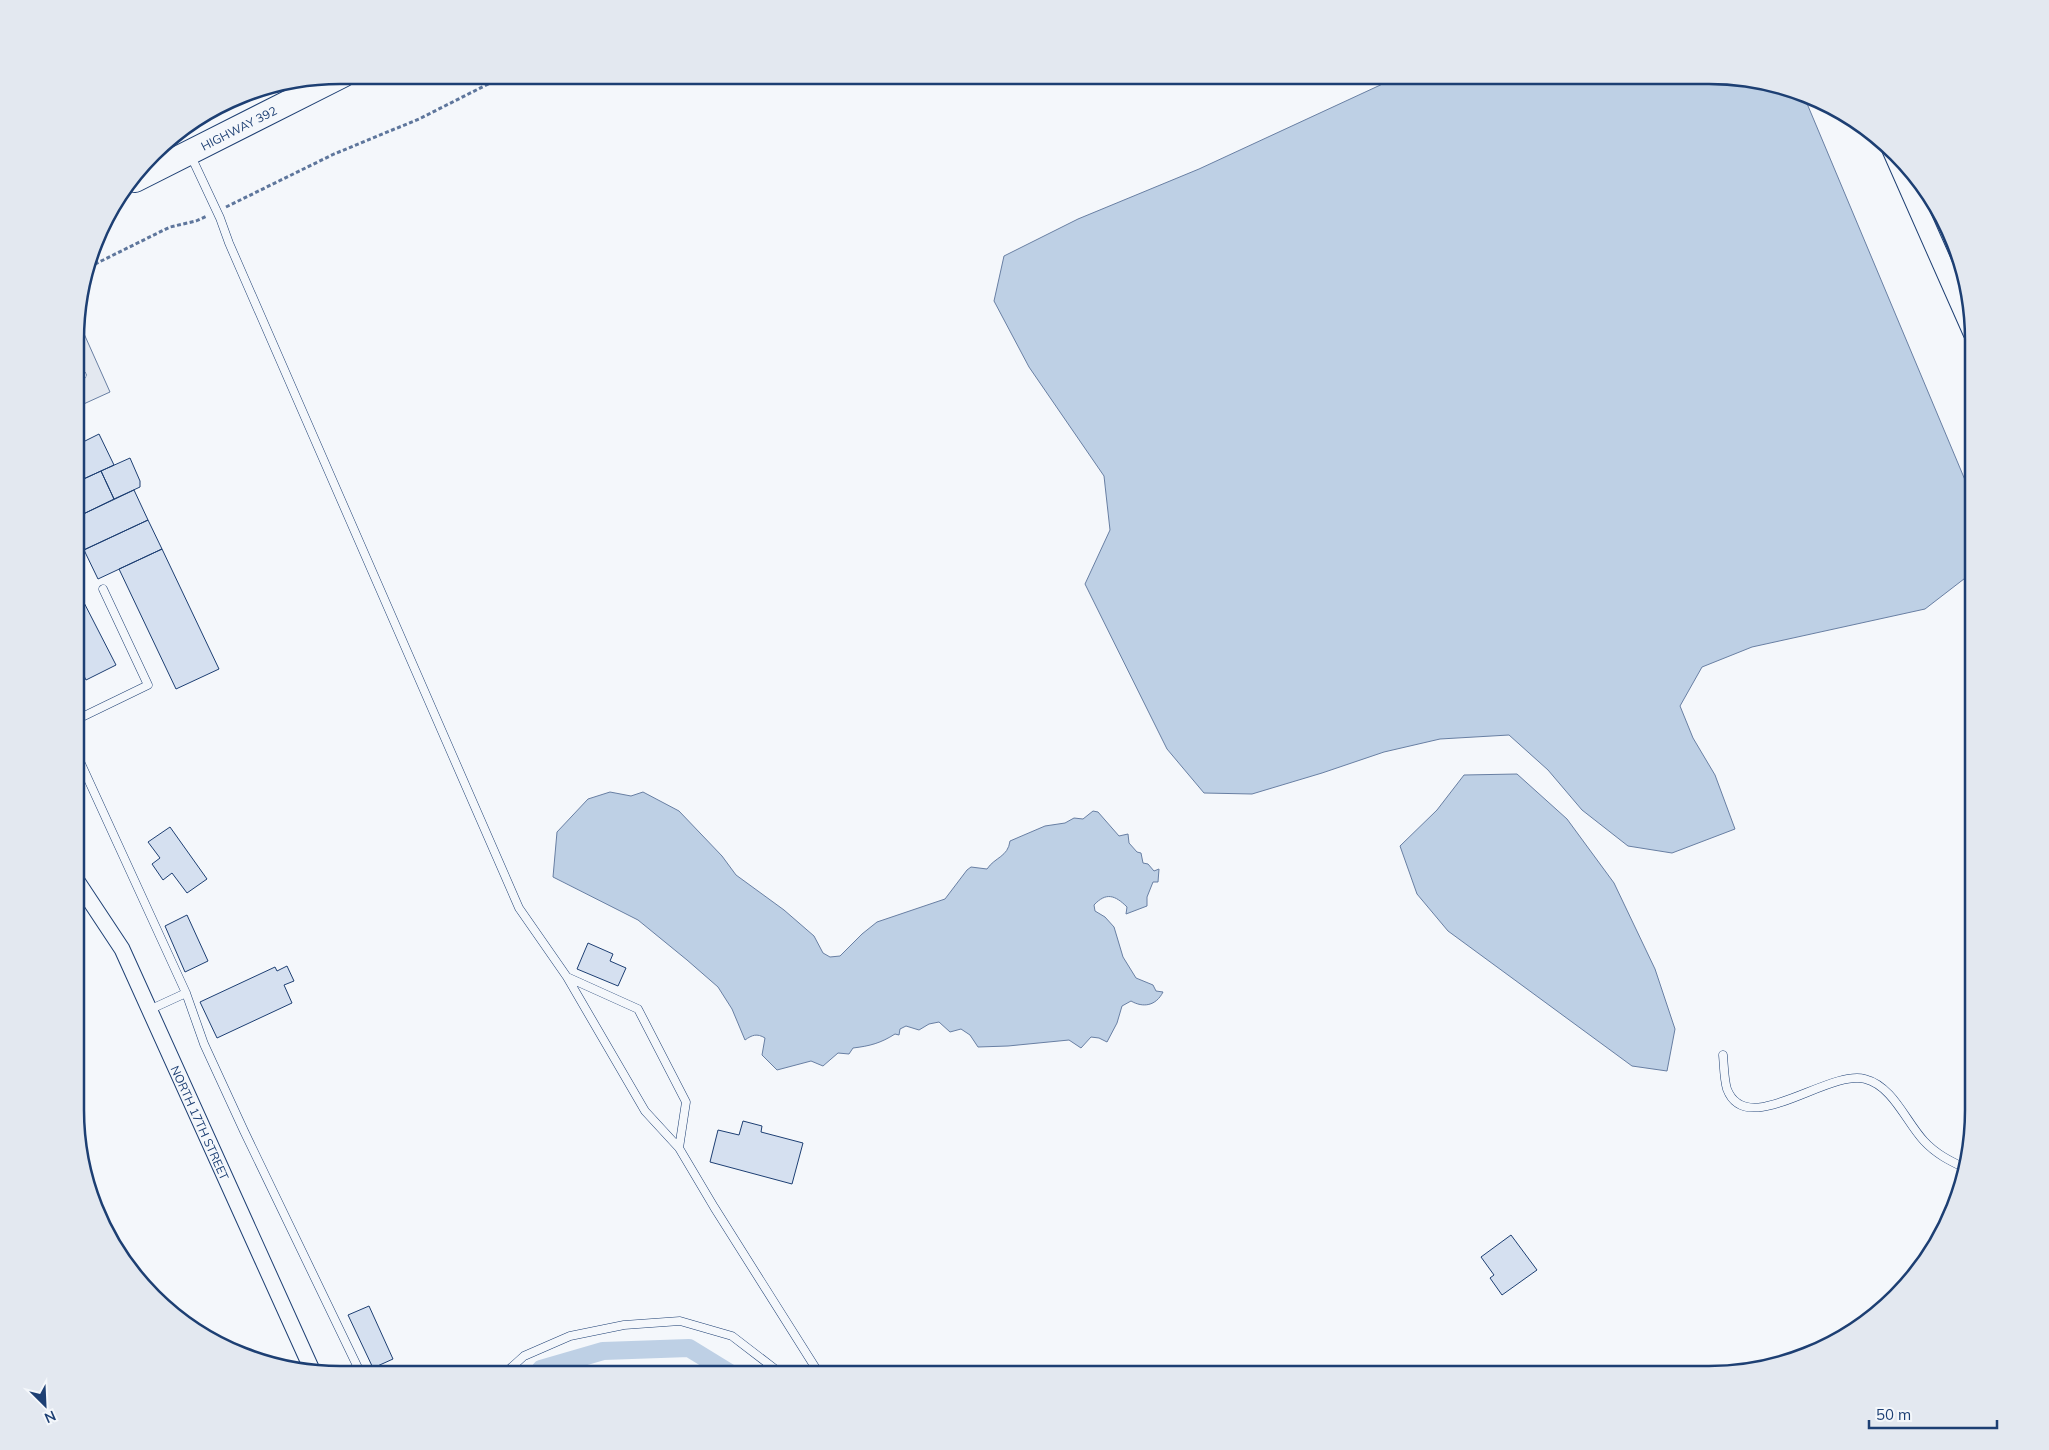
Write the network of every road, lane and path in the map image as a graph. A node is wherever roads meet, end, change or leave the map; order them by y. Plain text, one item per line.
1 (326, 84) edge
2 (488, 84) edge
3 (190, 154) junction
4 (1901, 170) edge
5 (143, 176) edge
6 (217, 211) junction
7 (95, 264) edge
8 (1963, 309) edge
9 (103, 589) dead end
10 (84, 716) edge
11 (84, 770) edge
12 (84, 892) edge
13 (567, 977) junction
14 (186, 993) junction
15 (149, 1010) junction
16 (1723, 1055) dead end
17 (679, 1148) junction
18 (1959, 1165) edge
19 (310, 1364) edge
20 (357, 1366) edge
21 (512, 1366) edge
22 (771, 1366) edge
23 (814, 1366) edge

1 - 3 main road, HIGHWAY 392
2 - 6 path
3 - 5 main road, HIGHWAY 392
3 - 6 lane
4 - 8 street
6 - 7 path
6 - 13 lane
9 - 10 lane
11 - 14 lane
12 - 15 street, NORTH 17TH STREET
13 - 17 lane
13 - 17 lane
14 - 15 lane
14 - 20 lane
15 - 19 street, NORTH 17TH STREET
16 - 18 lane
17 - 23 lane
21 - 22 lane

